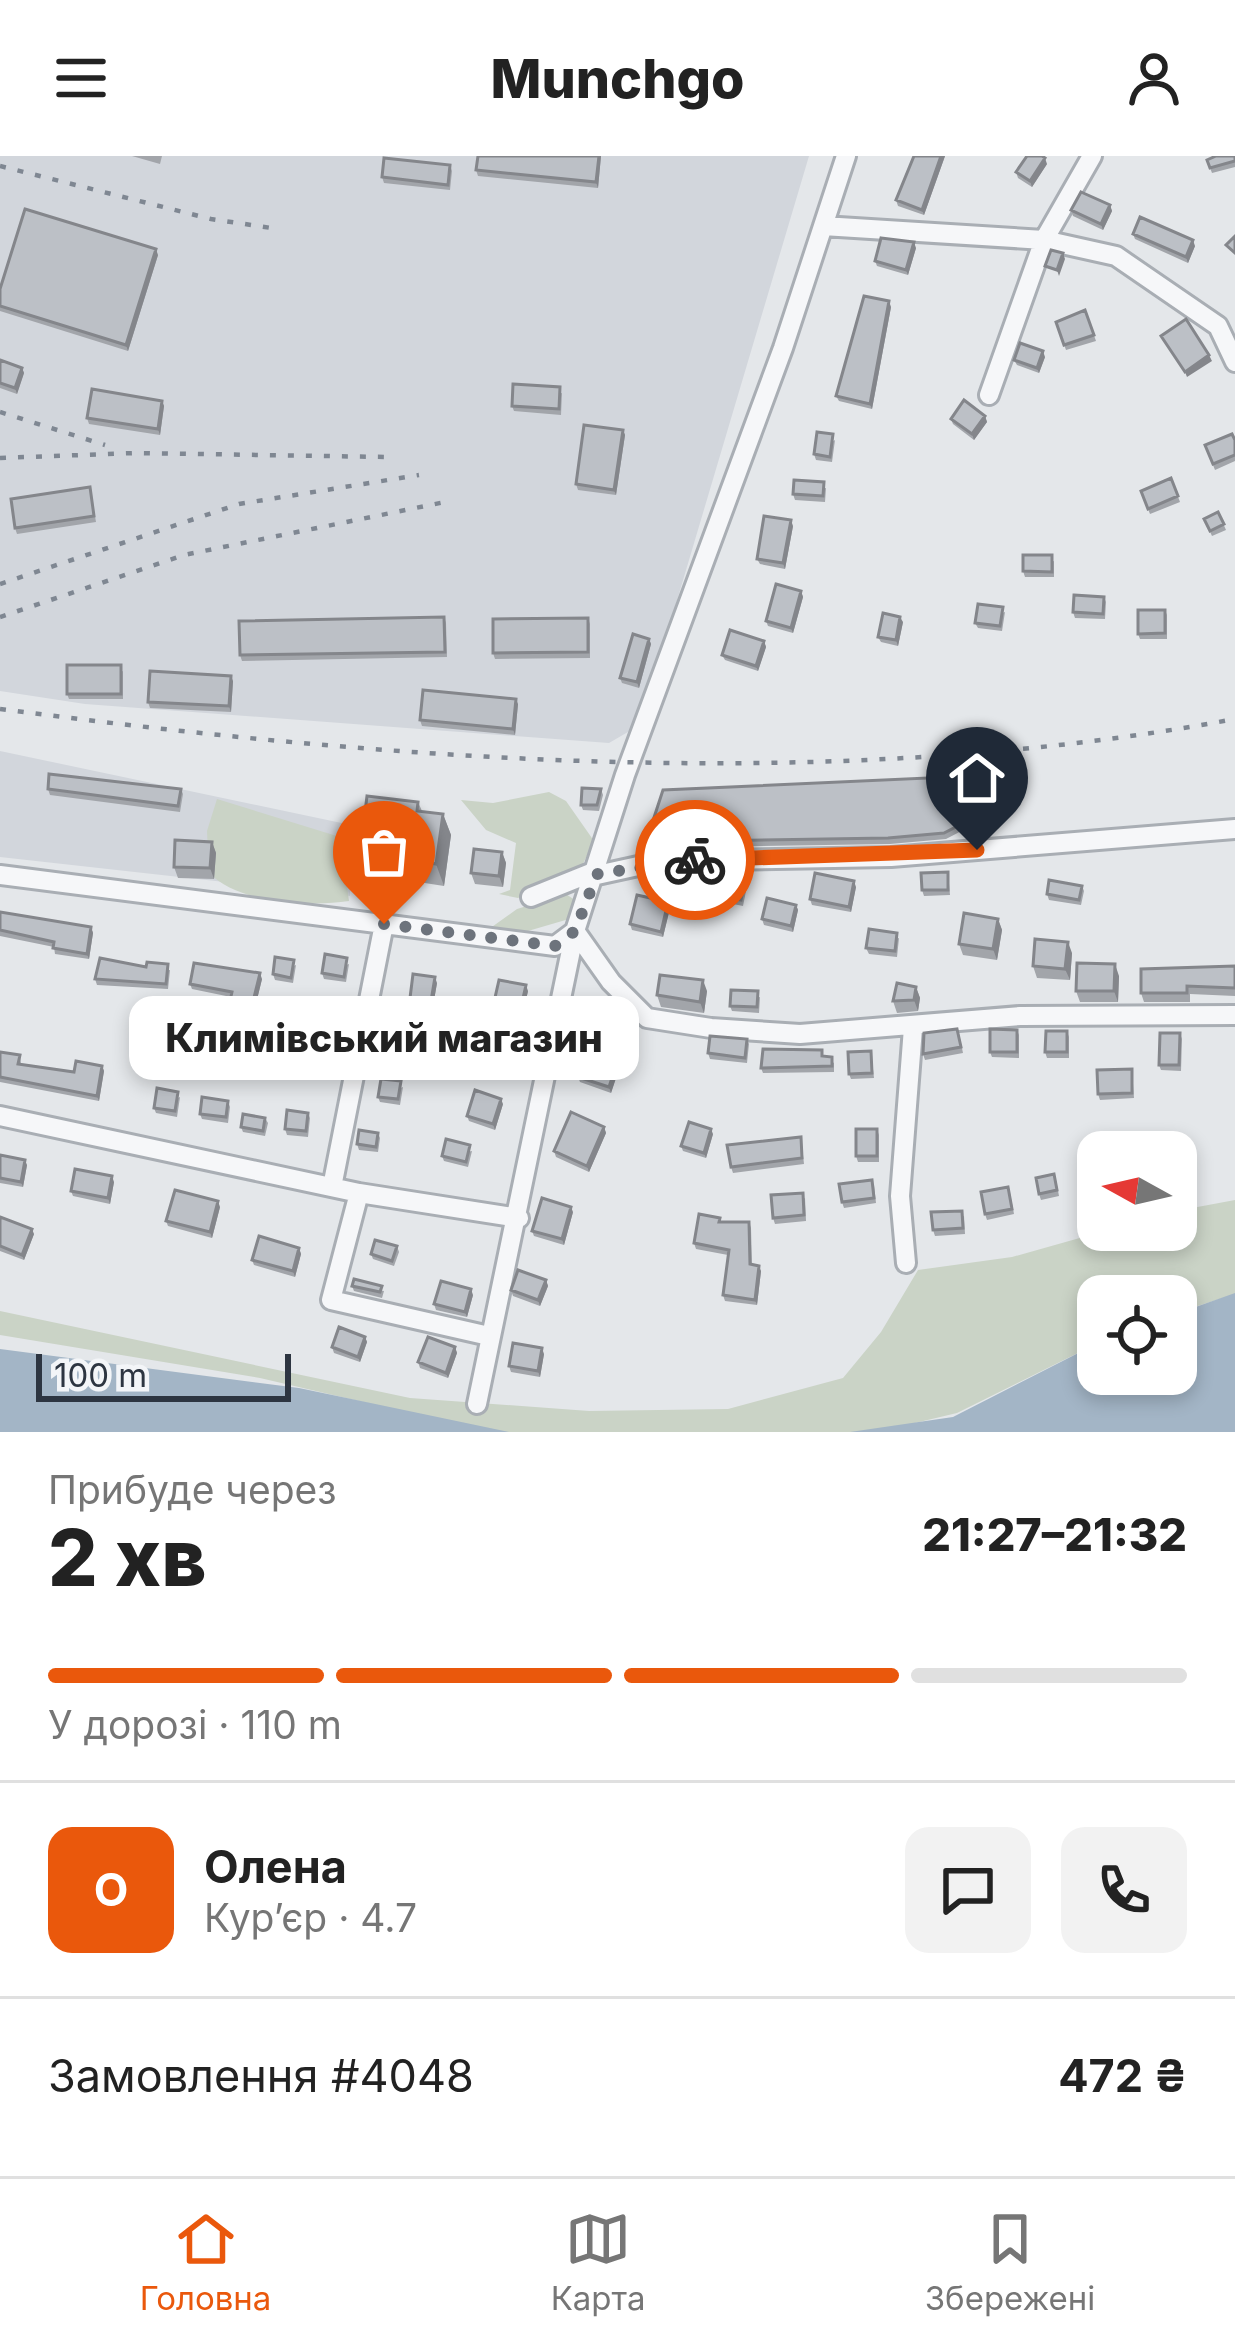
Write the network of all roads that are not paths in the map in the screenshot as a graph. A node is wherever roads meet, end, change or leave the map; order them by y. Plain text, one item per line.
1 (846, 156) edge
2 (1092, 156) edge
3 (823, 226) junction
4 (1044, 240) junction
5 (1235, 362) edge
6 (989, 395) dead end
7 (1235, 829) edge
8 (598, 872) junction
9 (0, 874) edge
10 (531, 897) dead end
11 (384, 924) junction
12 (575, 931) junction
13 (1235, 1015) edge
14 (913, 1028) junction
15 (0, 1116) edge
16 (332, 1187) junction
17 (359, 1193) junction
18 (519, 1218) junction
19 (906, 1263) dead end
20 (489, 1336) junction
21 (477, 1404) dead end

1 - 3 street
2 - 4 street
3 - 4 street
3 - 8 street
4 - 5 street
4 - 6 street
7 - 8 street
8 - 10 street
8 - 12 street
9 - 11 street
11 - 12 street
11 - 16 street
12 - 14 street
12 - 18 street
13 - 14 street
14 - 19 street
15 - 16 street
16 - 17 street
17 - 18 street
17 - 20 street
18 - 20 street
20 - 21 street

